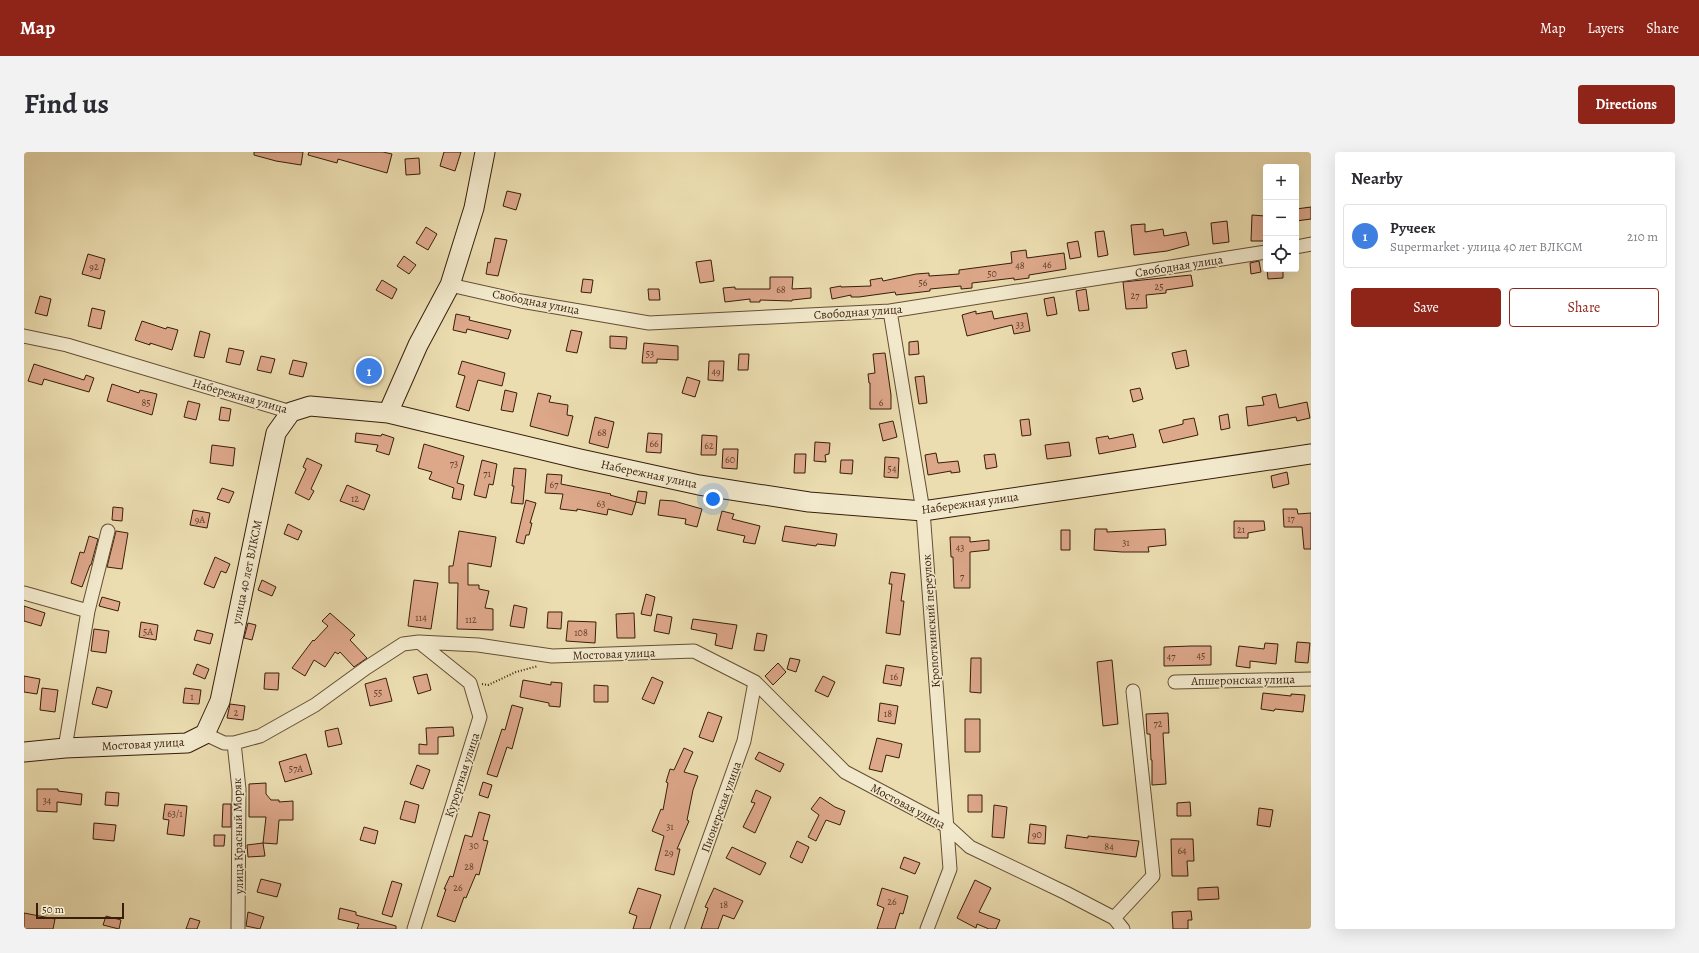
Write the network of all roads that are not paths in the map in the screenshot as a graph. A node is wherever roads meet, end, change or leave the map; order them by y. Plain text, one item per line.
1 (485, 152) edge
2 (1311, 244) edge
3 (1299, 246) edge
4 (1263, 252) edge
5 (450, 284) junction
6 (890, 312) junction
7 (24, 336) edge
8 (291, 412) junction
9 (388, 413) junction
10 (1311, 454) edge
11 (923, 511) junction
12 (108, 531) dead end
13 (24, 593) edge
14 (88, 611) junction
15 (418, 642) junction
16 (1311, 679) edge
17 (755, 682) junction
18 (1175, 682) dead end
19 (1133, 691) dead end
20 (205, 734) junction
21 (234, 743) junction
22 (65, 748) junction
23 (24, 752) edge
24 (947, 826) junction
25 (1114, 918) junction
26 (238, 929) edge
27 (414, 929) edge
28 (677, 929) edge
29 (927, 929) edge
30 (1123, 929) edge

1 - 5 street
2 - 3 street
4 - 6 street, Свободная улица
5 - 6 street, Свободная улица
5 - 9 street
6 - 11 street, Кропоткинский переулок
7 - 8 street, Набережная улица
8 - 9 street, Набережная улица
8 - 20 street, улица 40 лет ВЛКСМ
9 - 11 street, Набережная улица
10 - 11 street, Набережная улица
11 - 24 street, Кропоткинский переулок
12 - 14 street
13 - 14 street
14 - 22 street
15 - 17 street, Мостовая улица
15 - 21 street, Мостовая улица
15 - 27 street, Курортная улица
16 - 18 street, Апшеронская улица
17 - 24 street, Мостовая улица
17 - 28 street, Пионерская улица
19 - 25 street
20 - 21 street, Мостовая улица
20 - 22 street, Мостовая улица
21 - 26 street, улица Красный Моряк
22 - 23 street, Мостовая улица
24 - 25 street, Мостовая улица
24 - 29 street, Кропоткинский переулок
25 - 30 street, Мостовая улица

